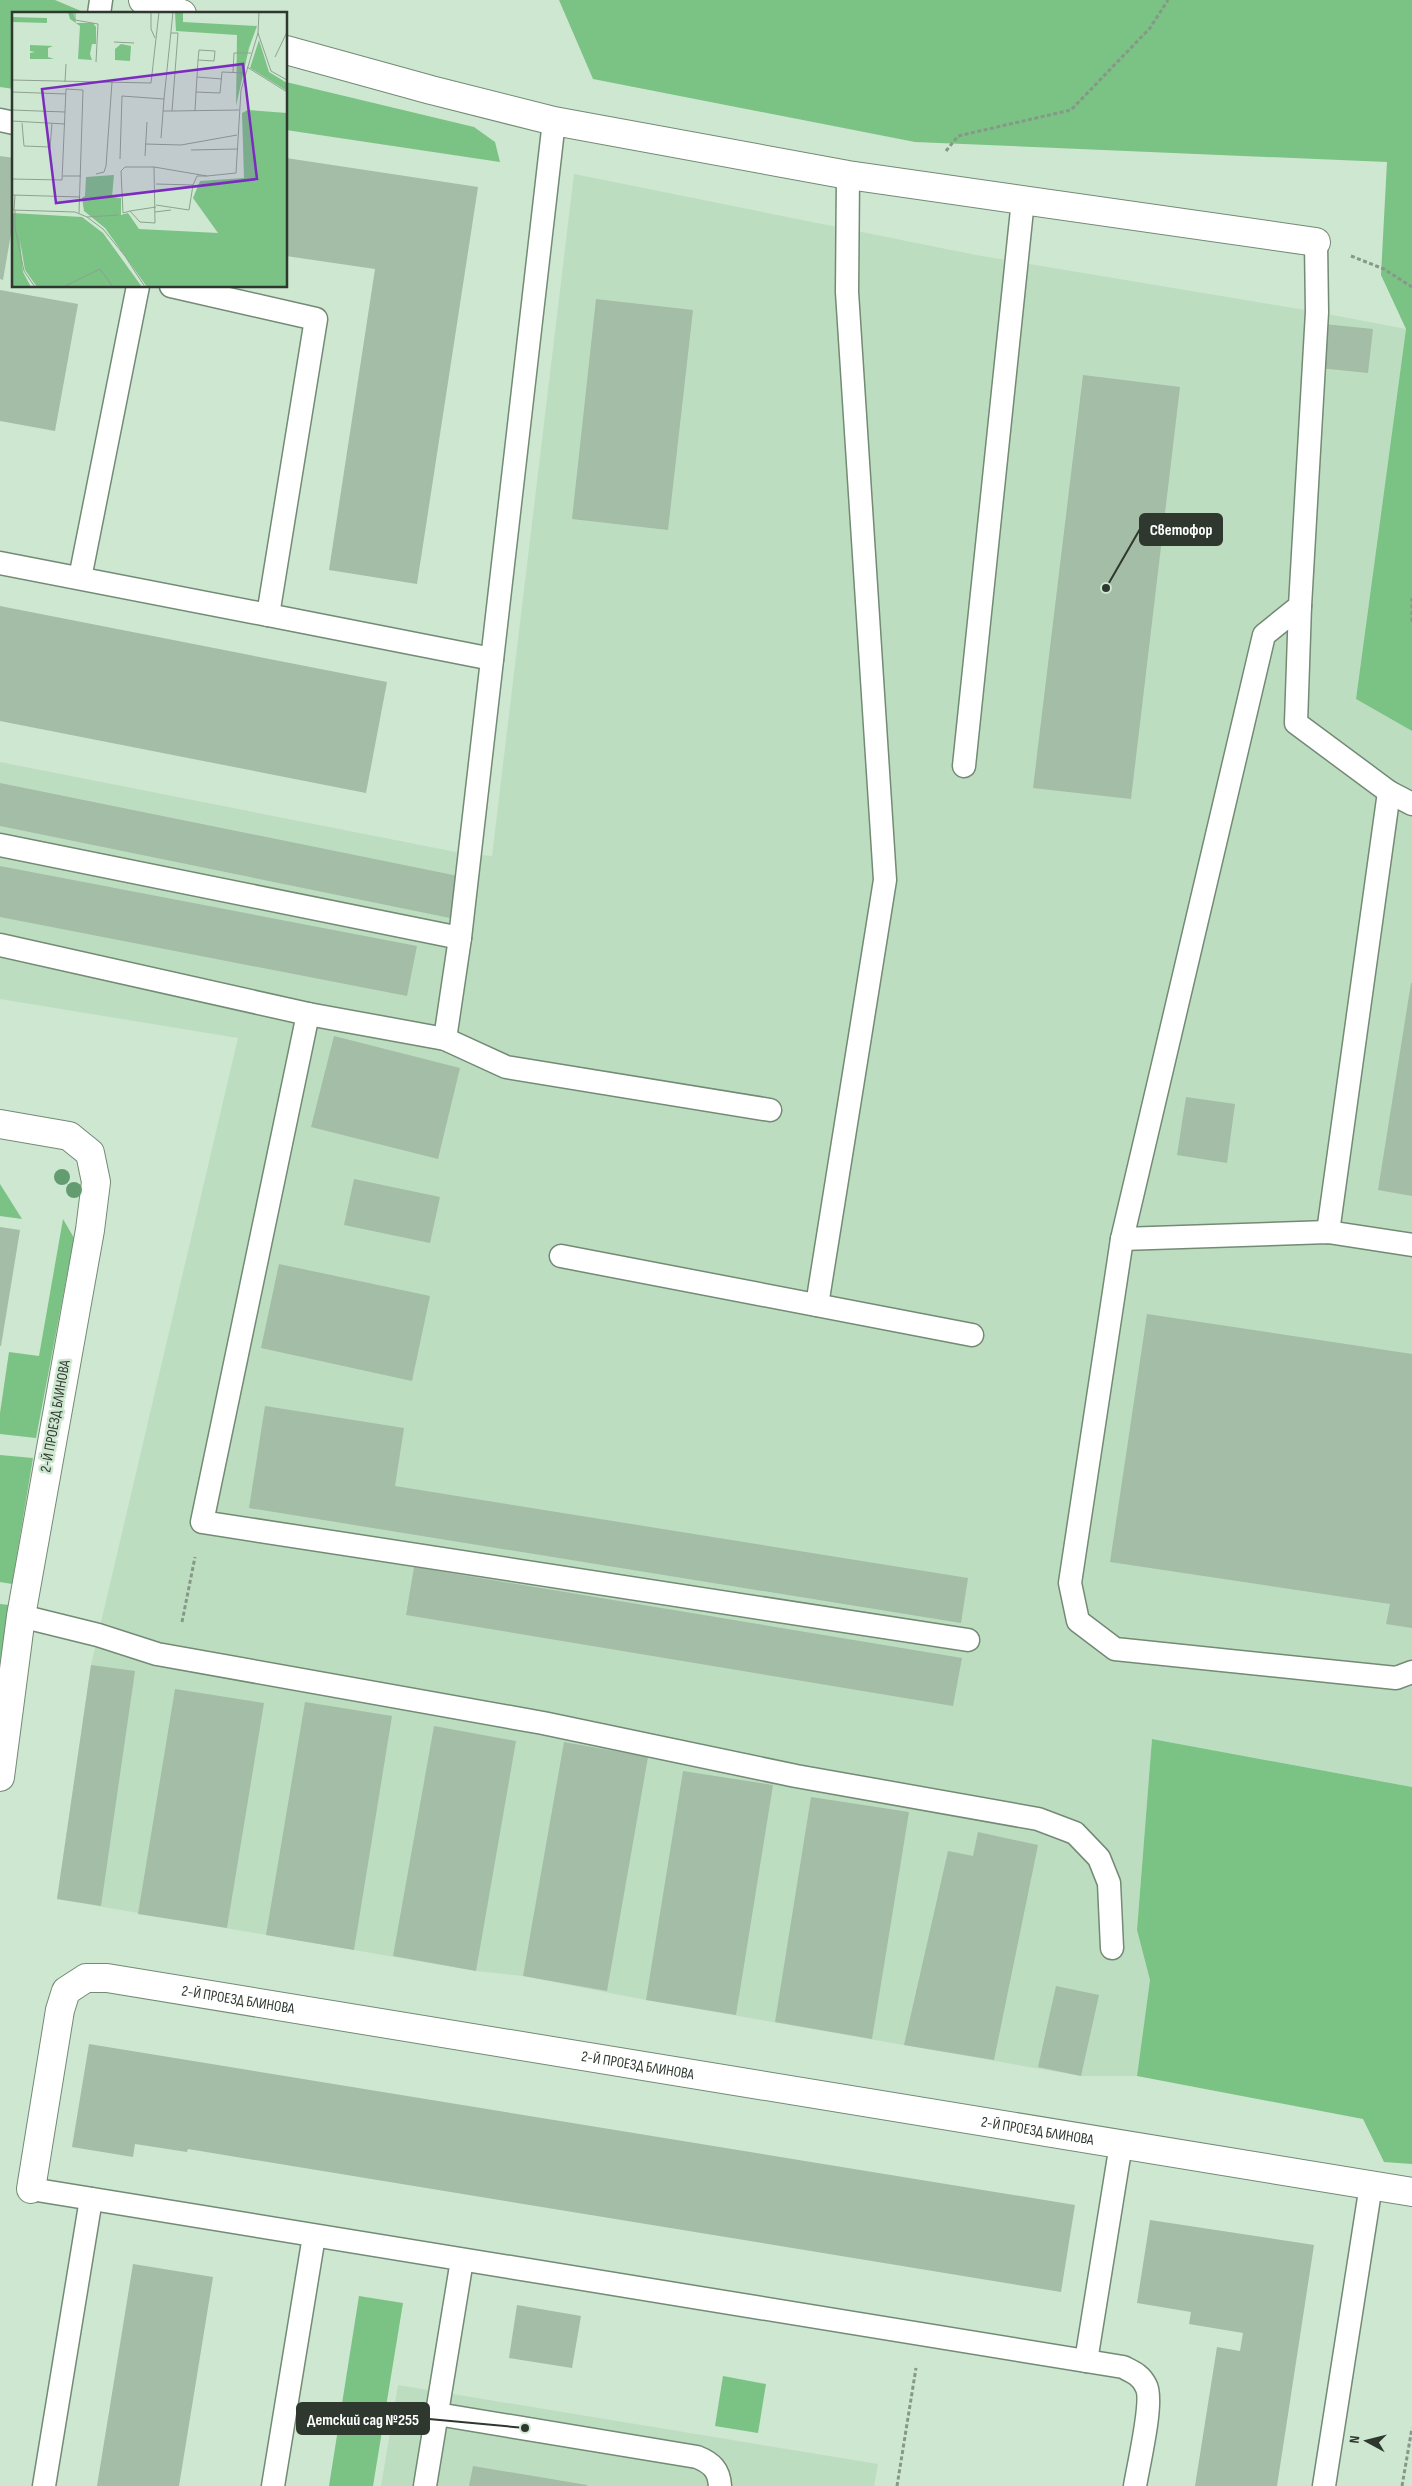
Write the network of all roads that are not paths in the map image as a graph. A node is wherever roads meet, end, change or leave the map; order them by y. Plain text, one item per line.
1 (143, 0) edge
2 (176, 12) edge
3 (288, 51) edge
4 (554, 120) junction
5 (848, 175) junction
6 (1023, 200) junction
7 (1316, 242) joint
8 (138, 288) edge
9 (180, 288) edge
10 (0, 563) edge
11 (80, 578) junction
12 (1300, 606) junction
13 (268, 615) junction
14 (492, 659) junction
15 (964, 766) dead end
16 (1389, 792) junction
17 (1412, 804) edge
18 (0, 846) edge
19 (460, 938) junction
20 (0, 944) edge
21 (308, 1014) junction
22 (445, 1038) junction
23 (770, 1110) dead end
24 (0, 1124) edge
25 (1328, 1232) junction
26 (1122, 1240) junction
27 (1412, 1245) edge
28 (561, 1256) dead end
29 (817, 1305) junction
30 (972, 1335) dead end
31 (21, 1616) junction
32 (968, 1640) dead end
33 (1412, 1672) edge
34 (0, 1777) edge
35 (1112, 1948) dead end
36 (1121, 2144) junction
37 (1371, 2185) junction
38 (31, 2189) joint
39 (1412, 2192) edge
40 (91, 2199) junction
41 (314, 2236) junction
42 (462, 2260) junction
43 (1086, 2362) junction
44 (437, 2414) junction
45 (44, 2486) edge
46 (273, 2486) edge
47 (426, 2486) edge
48 (720, 2486) edge
49 (1135, 2486) edge
50 (1324, 2486) edge

1 - 2 street
3 - 4 street
4 - 5 street
4 - 14 lane
5 - 6 street
5 - 29 lane
6 - 7 street
6 - 15 lane
7 - 12 lane
8 - 11 lane
9 - 13 lane
10 - 11 lane
11 - 13 lane
12 - 16 lane
12 - 26 lane
13 - 14 lane
14 - 19 lane
16 - 17 lane
16 - 25 lane
18 - 19 lane
19 - 22 lane
20 - 21 lane
21 - 22 lane
21 - 32 lane
22 - 23 lane
24 - 31 street, 2-Й ПРОЕЗД БЛИНОВА
25 - 26 lane
25 - 27 lane
26 - 33 lane
28 - 29 lane
29 - 30 lane
31 - 34 street, 2-Й ПРОЕЗД БЛИНОВА
31 - 35 lane
36 - 37 street, 2-Й ПРОЕЗД БЛИНОВА
36 - 38 street, 2-Й ПРОЕЗД БЛИНОВА
36 - 43 lane
37 - 39 street, 2-Й ПРОЕЗД БЛИНОВА
37 - 50 lane
38 - 40 lane
40 - 41 lane
40 - 45 lane
41 - 42 lane
41 - 46 lane
42 - 43 lane
42 - 44 lane
43 - 49 lane
44 - 47 lane
44 - 48 lane

